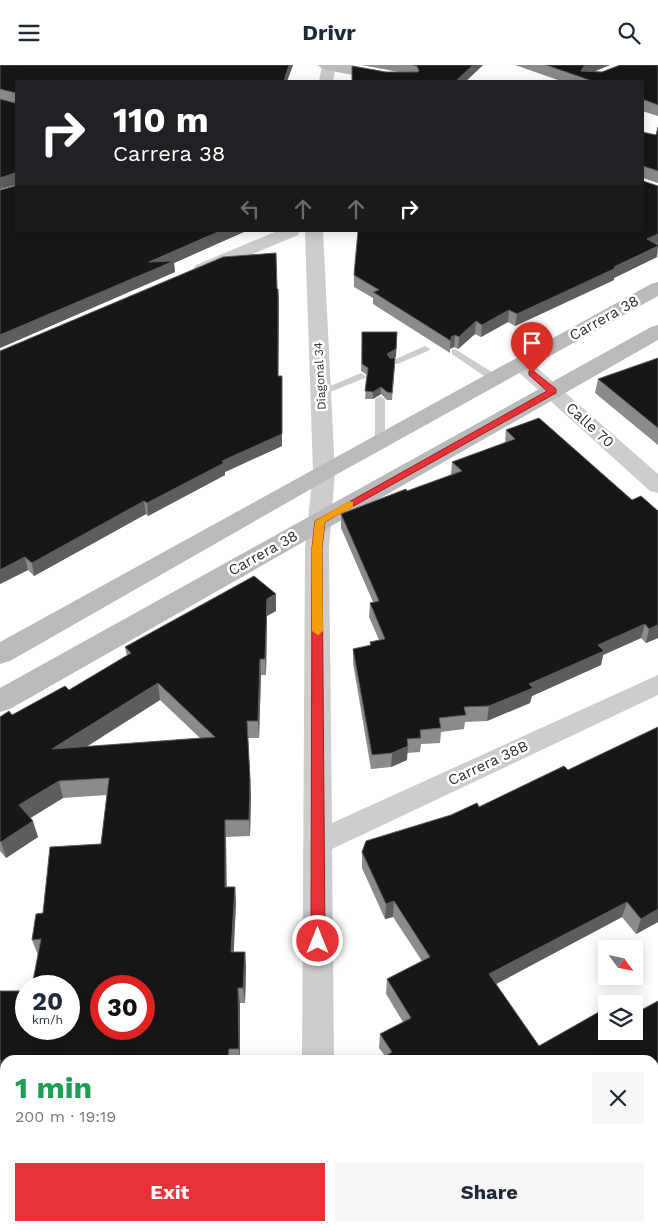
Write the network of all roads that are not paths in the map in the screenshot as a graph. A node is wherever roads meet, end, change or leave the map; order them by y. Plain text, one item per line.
1 (328, 65) edge
2 (326, 80) edge
3 (404, 80) edge
4 (290, 232) edge
5 (314, 232) edge
6 (182, 278) edge
7 (658, 288) edge
8 (658, 331) edge
9 (425, 349) dead end
10 (454, 352) dead end
11 (394, 362) edge
12 (522, 364) junction
13 (362, 376) dead end
14 (494, 379) junction
15 (552, 391) junction
16 (321, 392) junction
17 (380, 399) dead end
18 (380, 442) junction
19 (324, 472) junction
20 (658, 486) edge
21 (320, 521) junction
22 (0, 654) edge
23 (658, 684) edge
24 (0, 701) edge
25 (319, 842) junction
26 (318, 1055) edge

1 - 2 street
1 - 3 main road
4 - 6 street
5 - 16 street, Diagonal 34
7 - 12 main road, Carrera 38
8 - 15 main road, Carrera 38
9 - 11 lane
10 - 14 lane
12 - 14 main road, Carrera 38
12 - 15 street, Calle 70
13 - 16 lane
14 - 18 main road, Carrera 38
15 - 20 street, Calle 70
15 - 21 main road, Carrera 38
16 - 19 street, Diagonal 34
17 - 18 lane
18 - 19 main road, Carrera 38
19 - 21 street, Diagonal 34
19 - 22 main road, Carrera 38
21 - 24 main road, Carrera 38
21 - 25 street, Diagonal 34
23 - 25 street, Carrera 38B
25 - 26 street, Diagonal 34

